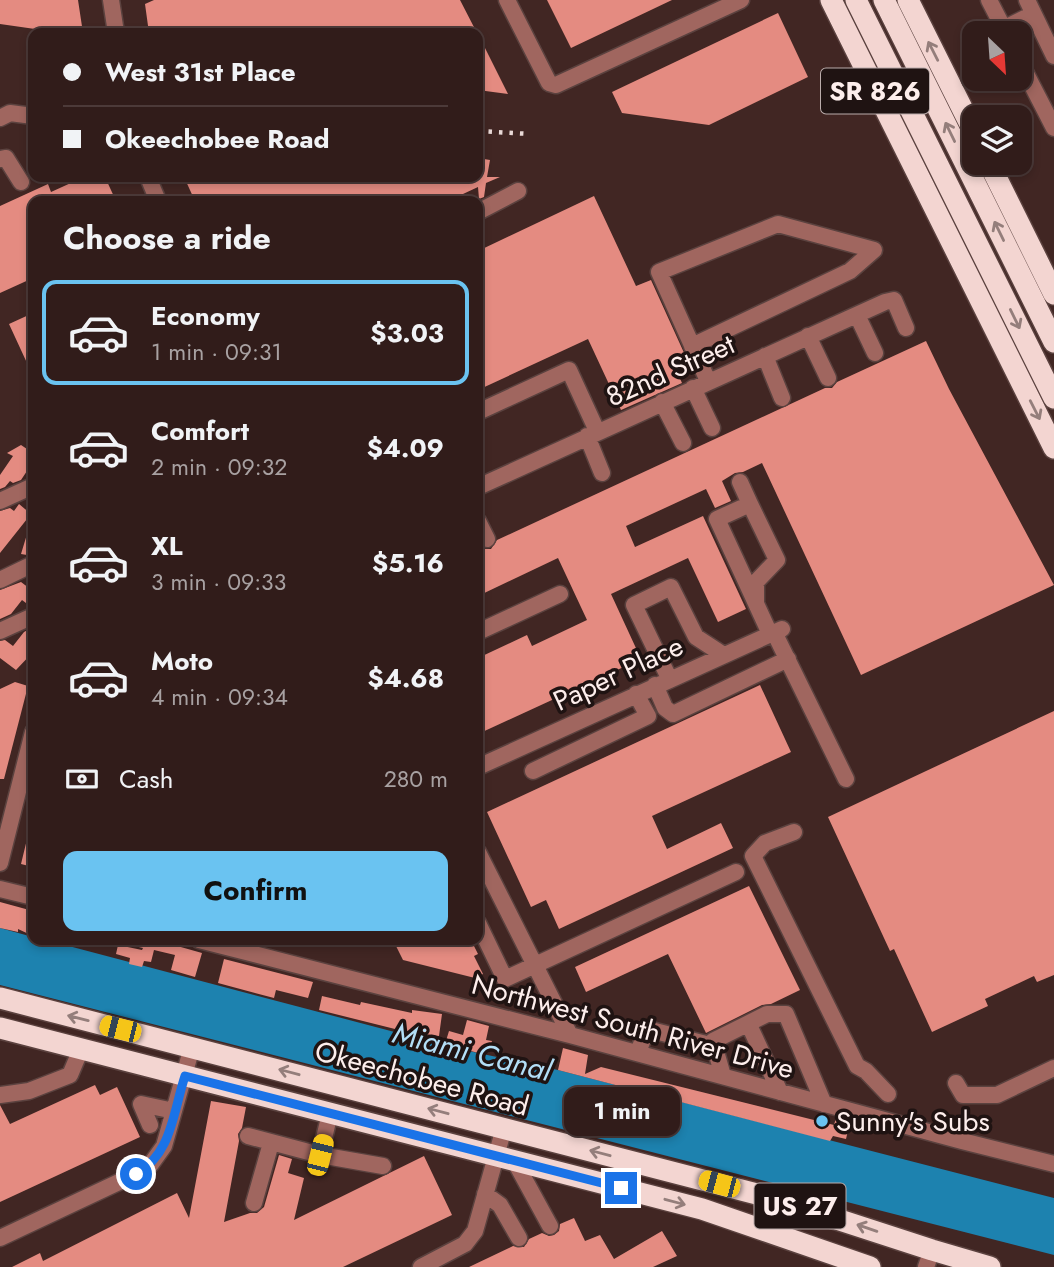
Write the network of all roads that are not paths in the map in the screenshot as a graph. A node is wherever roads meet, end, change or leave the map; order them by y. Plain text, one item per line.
1 (111, 0) edge
2 (507, 0) edge
3 (741, 0) edge
4 (831, 0) edge
5 (856, 0) edge
6 (884, 0) edge
7 (908, 0) edge
8 (989, 0) edge
9 (1030, 7) edge
10 (1000, 21) edge
11 (1015, 21) edge
12 (115, 28) edge
13 (1054, 56) edge
14 (1032, 85) edge
15 (962, 108) edge
16 (0, 118) edge
17 (28, 118) edge
18 (1054, 128) edge
19 (0, 159) edge
20 (995, 175) edge
21 (21, 181) dead end
22 (519, 191) dead end
23 (483, 209) edge
24 (1054, 293) edge
25 (856, 315) junction
26 (906, 328) dead end
27 (808, 337) junction
28 (1054, 342) edge
29 (692, 346) junction
30 (875, 353) dead end
31 (765, 356) junction
32 (828, 378) dead end
33 (700, 385) junction
34 (782, 398) dead end
35 (1054, 398) edge
36 (662, 402) junction
37 (483, 410) edge
38 (712, 428) dead end
39 (592, 433) junction
40 (683, 443) dead end
41 (1054, 448) edge
42 (602, 473) dead end
43 (740, 482) dead end
44 (483, 485) edge
45 (28, 488) edge
46 (0, 501) edge
47 (750, 504) junction
48 (483, 531) edge
49 (487, 539) dead end
50 (28, 566) edge
51 (0, 580) edge
52 (560, 594) dead end
53 (756, 602) junction
54 (28, 618) edge
55 (483, 630) edge
56 (0, 631) edge
57 (775, 632) junction
58 (722, 654) junction
59 (788, 659) junction
60 (662, 682) junction
61 (636, 694) junction
62 (603, 709) junction
63 (612, 733) junction
64 (28, 752) edge
65 (483, 763) edge
66 (533, 771) dead end
67 (846, 779) dead end
68 (794, 832) dead end
69 (0, 863) edge
70 (736, 872) dead end
71 (483, 874) edge
72 (0, 889) edge
73 (28, 896) edge
74 (483, 933) edge
75 (219, 945) edge
76 (535, 966) junction
77 (0, 999) edge
78 (749, 1025) junction
79 (0, 1028) edge
80 (570, 1035) junction
81 (714, 1046) junction
82 (192, 1047) junction
83 (81, 1049) junction
84 (638, 1053) junction
85 (1054, 1068) edge
86 (185, 1076) junction
87 (723, 1076) junction
88 (956, 1083) dead end
89 (780, 1092) junction
90 (888, 1094) dead end
91 (0, 1095) edge
92 (824, 1104) junction
93 (174, 1111) junction
94 (330, 1113) junction
95 (150, 1125) dead end
96 (504, 1128) junction
97 (248, 1136) dead end
98 (271, 1143) junction
99 (320, 1155) junction
100 (505, 1157) junction
101 (1054, 1164) edge
102 (383, 1166) dead end
103 (485, 1194) junction
104 (254, 1203) dead end
105 (550, 1226) dead end
106 (0, 1238) edge
107 (519, 1238) dead end
108 (929, 1259) edge
109 (834, 1261) edge
110 (421, 1267) edge
111 (870, 1267) edge
112 (990, 1267) edge

1 - 12 street
2 - 3 street
4 -> 41 highway, SR 826
5 -> 35 highway
28 -> 6 highway
15 -> 7 highway, SR 826
8 - 10 street
9 - 11 street
9 - 13 street
14 - 18 street
16 - 17 street
19 - 21 street
20 - 24 highway
22 - 23 street
25 - 26 street, 82nd Street
25 - 27 street, 82nd Street
25 - 30 street
27 - 31 street, 82nd Street
27 - 32 street
29 - 29 street
29 - 33 street
31 - 33 street, 82nd Street
31 - 34 street
33 - 36 street, 82nd Street
33 - 38 street
36 - 39 street, 82nd Street
36 - 40 street
37 - 39 street
39 - 42 street
39 - 44 street, 82nd Street
43 - 47 street
45 - 46 street
47 - 53 street
47 - 53 street
48 - 49 street
50 - 51 street
52 - 55 street
53 - 57 street
54 - 56 street
57 - 58 street, Paper Place
57 - 59 street
58 - 60 street, Paper Place
58 - 60 street
59 - 60 street
59 - 67 street
60 - 61 street, Paper Place
61 - 62 street, Paper Place
61 - 63 street
62 - 63 street
62 - 65 street, Paper Place
63 - 66 street
64 - 69 street
68 - 90 street
70 - 76 street
71 - 76 street
72 - 73 street
74 - 76 street
75 - 80 street, Northwest South River Drive
76 - 80 street
82 -> 77 highway, Okeechobee Road / US 27
78 - 81 street
78 - 89 street
78 - 92 street
79 - 83 highway, Okeechobee Road / US 27
80 - 84 street, Northwest South River Drive
81 - 84 street
81 - 87 street
82 - 86 street
96 -> 82 highway, Okeechobee Road / US 27
83 - 86 highway, Okeechobee Road / US 27
83 - 91 street
84 - 87 street, Northwest South River Drive
85 - 88 street
86 - 93 street
86 - 94 highway, Okeechobee Road / US 27
87 - 89 street, Northwest South River Drive
89 - 92 street, Northwest South River Drive
92 - 101 street, Northwest South River Drive
93 - 95 street
93 - 106 street
94 - 99 street
94 - 100 highway, Okeechobee Road / US 27
96 - 100 street
108 -> 96 highway, Okeechobee Road / US 27
97 - 98 street
98 - 99 street
98 - 104 street
99 - 102 street
100 - 103 street
100 - 105 street
100 -> 109 highway, Okeechobee Road / US 27
103 - 107 street
103 - 110 street
108 - 112 highway, Okeechobee Road / US 27
109 - 111 highway, Okeechobee Road / US 27

